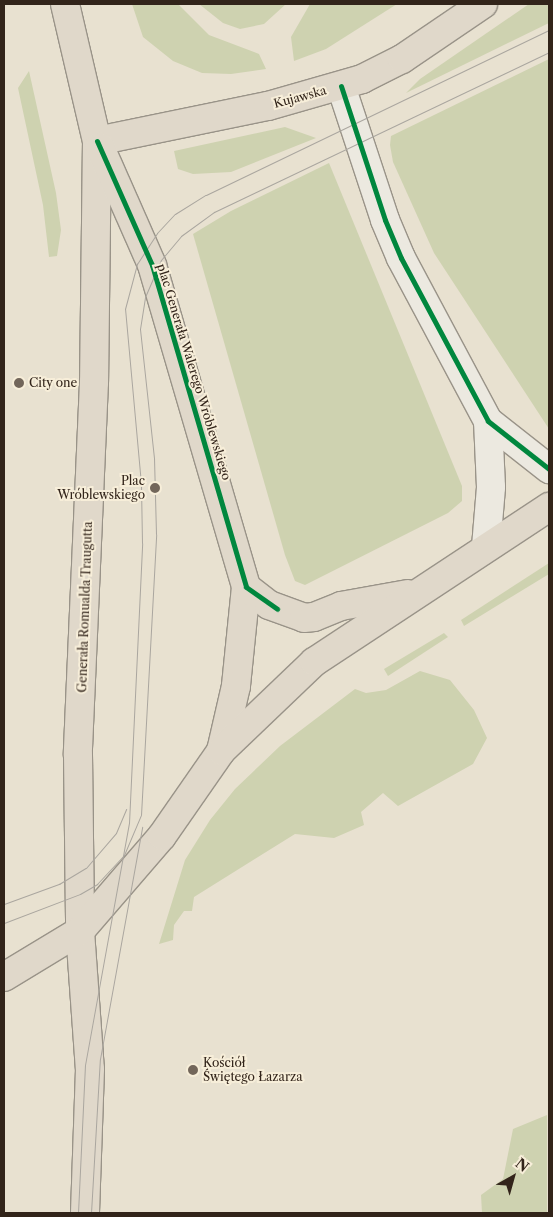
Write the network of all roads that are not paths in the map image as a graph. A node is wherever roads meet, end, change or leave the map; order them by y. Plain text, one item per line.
1 (65, 4) edge
2 (483, 4) edge
3 (342, 86) junction
4 (97, 141) junction
5 (488, 421) junction
6 (549, 469) edge
7 (549, 507) edge
8 (486, 547) junction
9 (246, 587) junction
10 (416, 593) junction
11 (221, 752) junction
12 (80, 931) junction
13 (4, 977) edge
14 (85, 1213) edge

1 - 4 main road, Generała Romualda Traugutta
2 - 3 main road, Kujawska
3 - 4 main road, Kujawska
3 - 5 street
4 - 9 main road, plac Generała Walerego Wróblewskiego
4 - 12 main road, Generała Romualda Traugutta
5 - 6 street
5 - 8 street
7 - 8 main road, plac Generała Walerego Wróblewskiego
8 - 10 main road, plac Generała Walerego Wróblewskiego
9 - 10 main road
9 - 11 main road, plac Generała Walerego Wróblewskiego
10 - 11 main road, plac Generała Walerego Wróblewskiego
11 - 12 main road, plac Generała Walerego Wróblewskiego
12 - 13 main road, plac Generała Walerego Wróblewskiego
12 - 14 main road, Generała Romualda Traugutta

